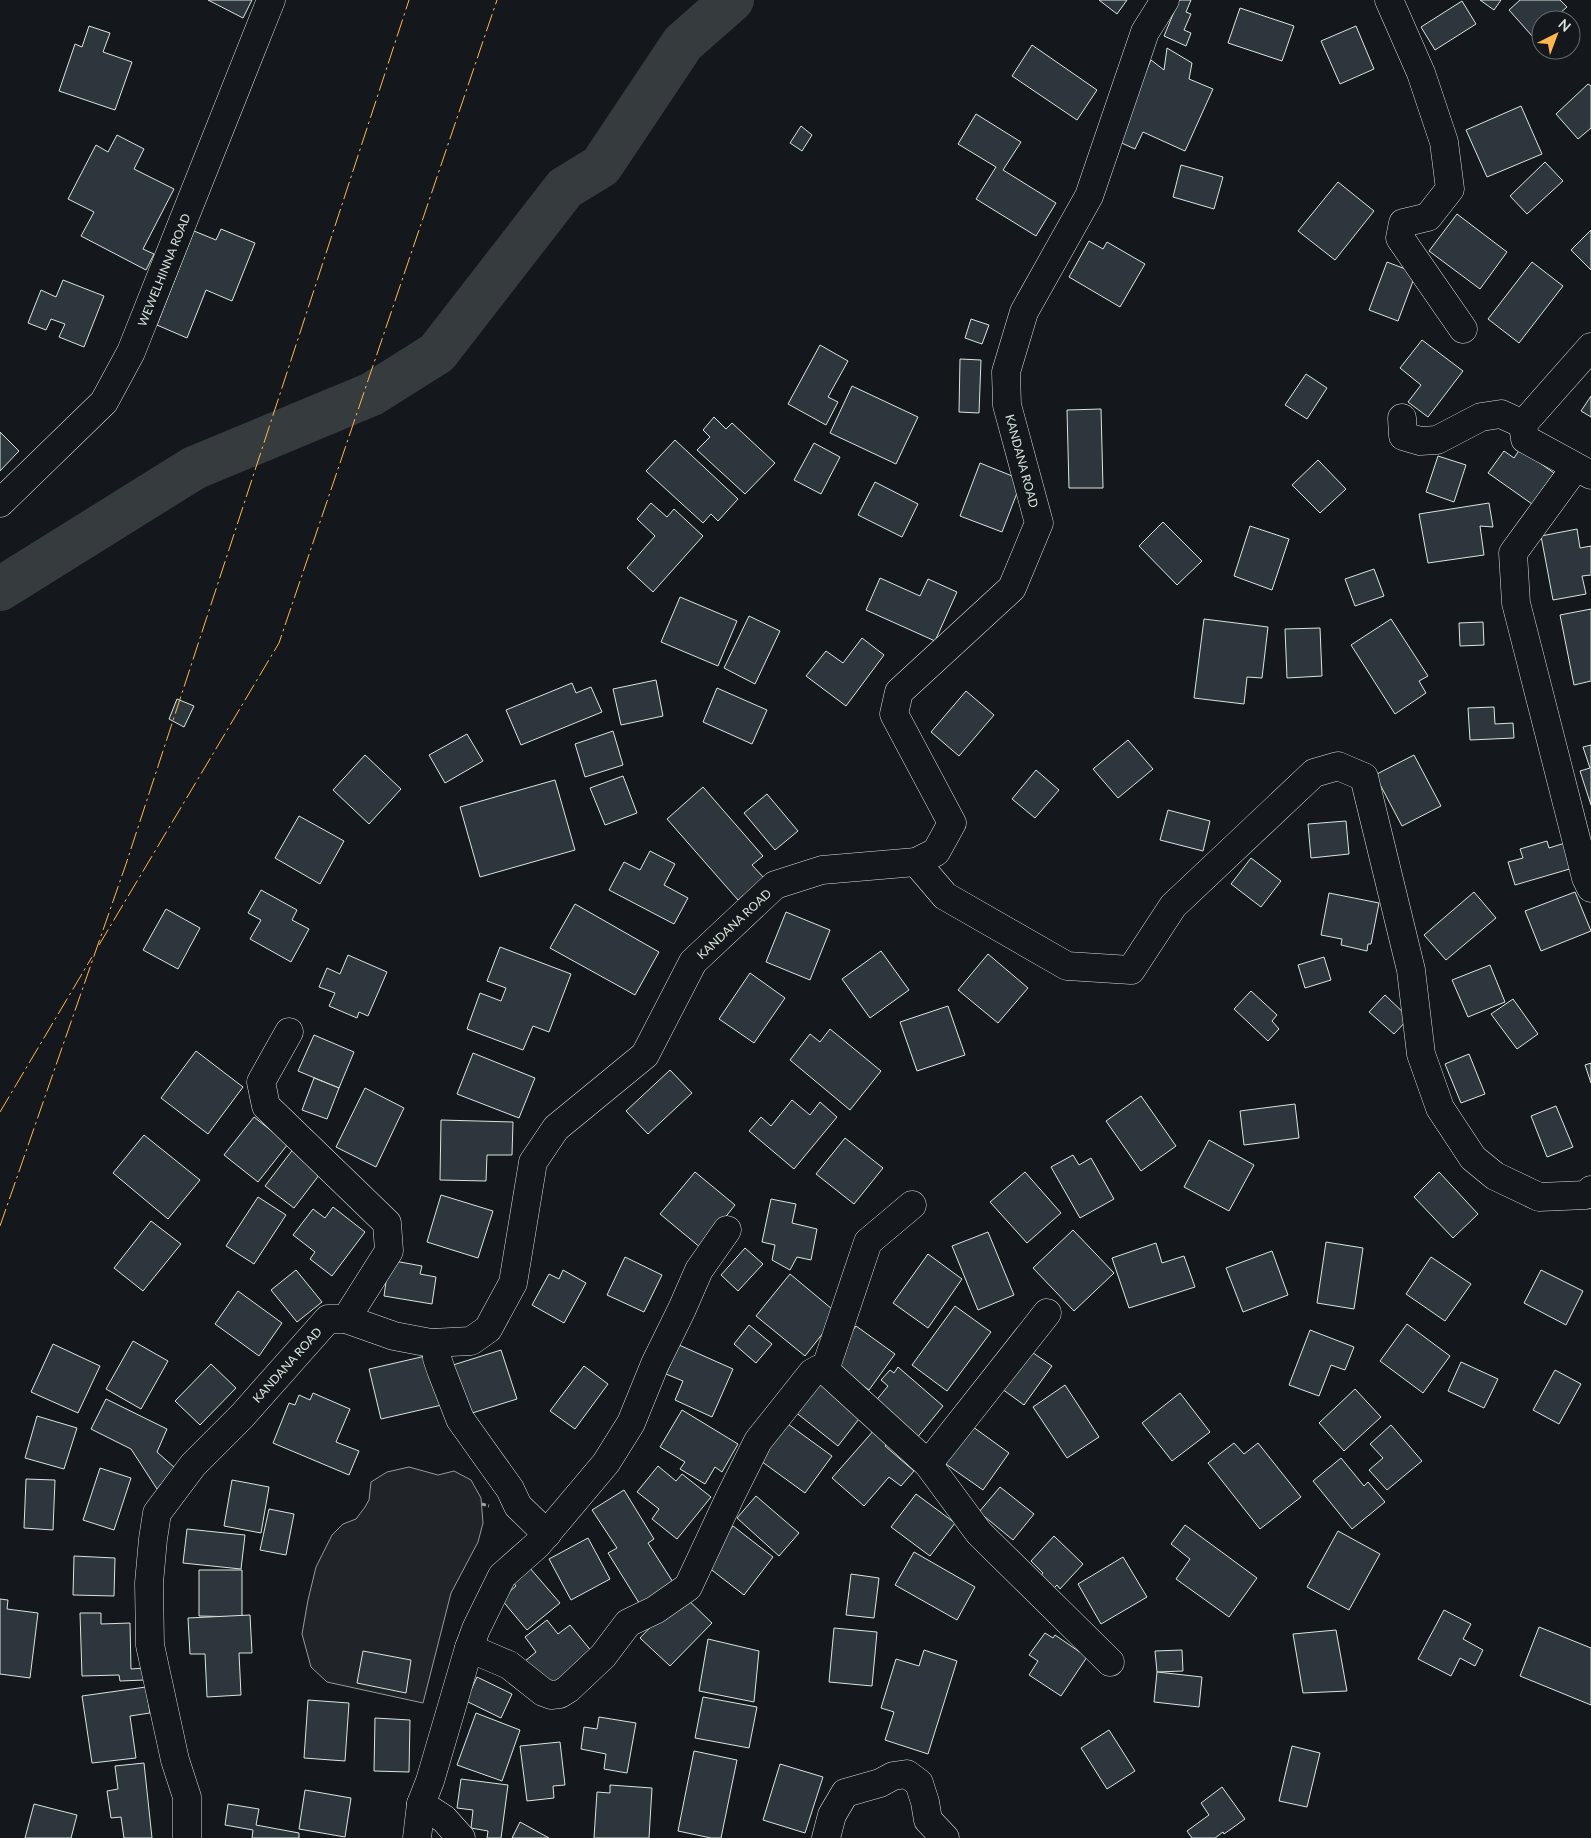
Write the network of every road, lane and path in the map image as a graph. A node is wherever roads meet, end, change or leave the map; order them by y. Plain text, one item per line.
1 (271, 0) edge
2 (1165, 0) edge
3 (1389, 0) edge
4 (1462, 330) dead end
5 (1591, 347) edge
6 (1402, 418) dead end
7 (1523, 424) junction
8 (1583, 471) edge
9 (0, 503) edge
10 (916, 862) junction
11 (1591, 888) edge
12 (289, 1032) dead end
13 (1591, 1190) edge
14 (912, 1205) dead end
15 (727, 1230) dead end
16 (1047, 1313) dead end
17 (346, 1319) junction
18 (437, 1343) junction
19 (824, 1370) junction
20 (928, 1464) junction
21 (547, 1534) junction
22 (469, 1648) junction
23 (1110, 1662) dead end
24 (422, 1804) junction
25 (188, 1838) edge
26 (417, 1838) edge
27 (461, 1838) edge
28 (826, 1838) edge
29 (945, 1838) edge

1 - 9 street, WEWELHINNA ROAD
2 - 10 street, KANDANA ROAD
3 - 4 street
5 - 7 street
6 - 7 street
7 - 8 street
8 - 11 street
10 - 13 street
10 - 18 street, KANDANA ROAD
12 - 17 street
14 - 19 street
15 - 21 street
16 - 20 street
17 - 18 street, KANDANA ROAD
17 - 25 street, KANDANA ROAD
18 - 21 street
19 - 20 street
19 - 22 street
20 - 23 street
21 - 22 street
22 - 24 street
24 - 26 street
24 - 27 street
28 - 29 street

